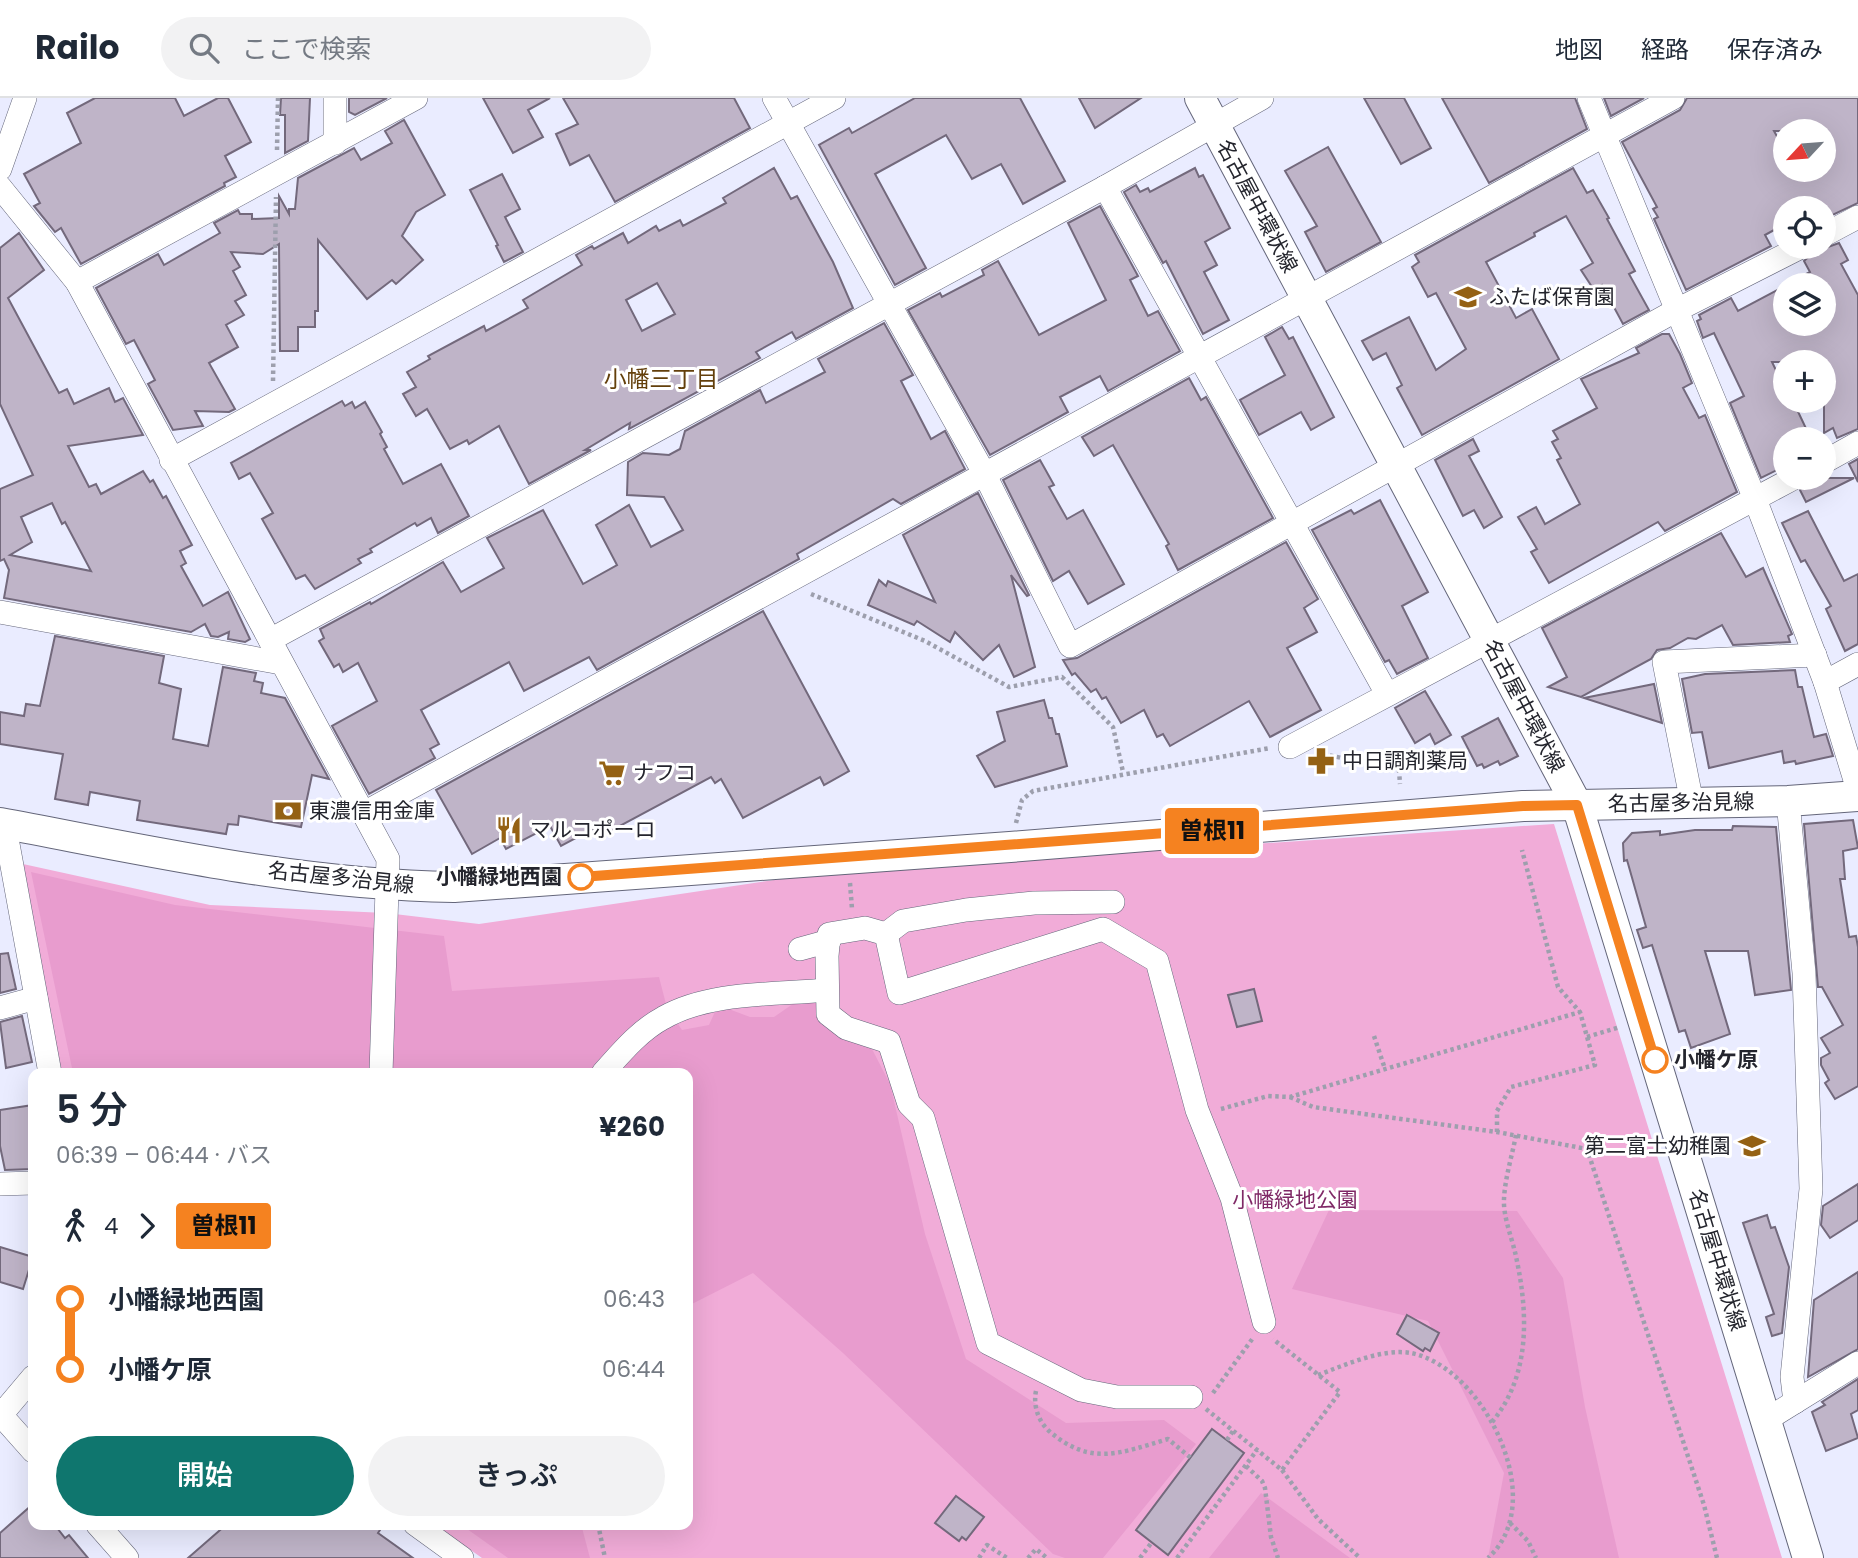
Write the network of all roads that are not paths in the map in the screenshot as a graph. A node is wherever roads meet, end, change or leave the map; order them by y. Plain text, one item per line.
1 (25, 98) edge
2 (335, 98) edge
3 (416, 98) edge
4 (774, 98) edge
5 (834, 98) edge
6 (1200, 98) edge
7 (1262, 98) edge
8 (1589, 98) edge
9 (1672, 98) edge
10 (788, 123) junction
11 (1214, 124) junction
12 (1605, 135) junction
13 (335, 143) junction
14 (0, 169) edge
15 (0, 187) edge
16 (1105, 187) junction
17 (1858, 217) edge
18 (1836, 229) edge
19 (1777, 259) edge
20 (77, 282) junction
21 (1306, 296) junction
22 (890, 302) junction
23 (1675, 311) junction
24 (1199, 355) junction
25 (1858, 443) edge
26 (1836, 455) edge
27 (171, 460) junction
28 (1395, 467) junction
29 (984, 473) junction
30 (1773, 489) edge
31 (1755, 499) junction
32 (1292, 524) junction
33 (0, 612) edge
34 (1489, 639) junction
35 (270, 640) junction
36 (1815, 655) junction
37 (281, 663) junction
38 (1858, 664) edge
39 (1825, 682) junction
40 (1387, 694) junction
41 (1290, 747) road end
42 (1858, 790) edge
43 (1858, 796) edge
44 (1788, 801) junction
45 (1692, 803) junction
46 (1577, 805) junction
47 (364, 813) junction
48 (4, 833) edge
49 (389, 886) junction
50 (1112, 902) dead end
51 (886, 934) junction
52 (829, 941) junction
53 (800, 949) dead end
54 (827, 990) junction
55 (36, 998) junction
56 (0, 1008) edge
57 (49, 1068) edge
58 (381, 1068) edge
59 (607, 1068) edge
60 (28, 1183) edge
61 (0, 1184) edge
62 (1262, 1326) road end
63 (1858, 1363) edge
64 (28, 1383) edge
65 (1197, 1402) road end
66 (1795, 1402) junction
67 (1, 1415) edge
68 (1766, 1420) junction
69 (28, 1445) edge
70 (102, 1530) edge
71 (423, 1530) edge
72 (127, 1558) edge
73 (462, 1558) edge
74 (1808, 1558) edge

1 - 14 street
2 - 13 street
3 - 13 street
4 - 10 street
5 - 10 street
6 - 11 main road, 名古屋中環状線
7 - 11 street
8 - 12 street
9 - 12 street
10 - 22 street
10 - 27 street
11 - 16 street
11 - 21 main road, 名古屋中環状線
12 - 21 street
12 - 23 street
13 - 20 street
15 - 20 street
16 - 22 street
16 - 24 street
17 - 18 street
19 - 23 street
20 - 27 street
21 - 24 street
21 - 28 main road, 名古屋中環状線
22 - 29 street
22 - 35 street
23 - 28 street
23 - 31 street
24 - 29 street
24 - 32 street
25 - 26 street
27 - 35 street
28 - 32 street
28 - 34 main road, 名古屋中環状線
29 - 32 street
29 - 47 street
30 - 31 street
31 - 34 street
31 - 36 street
32 - 40 street
33 - 37 street
34 - 40 street
34 - 46 main road, 名古屋中環状線
35 - 37 street
36 - 39 street
36 - 45 street
37 - 47 street
38 - 39 street
39 - 42 street
40 - 41 street
43 - 44 main road, 名古屋多治見線
44 - 45 main road, 名古屋多治見線
44 - 66 street
45 - 46 main road, 名古屋多治見線
46 - 49 main road, 名古屋多治見線
46 - 68 main road, 名古屋中環状線
47 - 49 street
48 - 49 main road, 名古屋多治見線
48 - 55 street
49 - 58 street
50 - 51 street
51 - 52 street
51 - 62 street
52 - 53 street
52 - 54 street
54 - 59 street
54 - 65 street
55 - 56 street
55 - 57 street
60 - 61 street
63 - 66 street
64 - 67 street
66 - 68 street
67 - 69 street
68 - 74 main road, 名古屋中環状線
70 - 72 street
71 - 73 street

